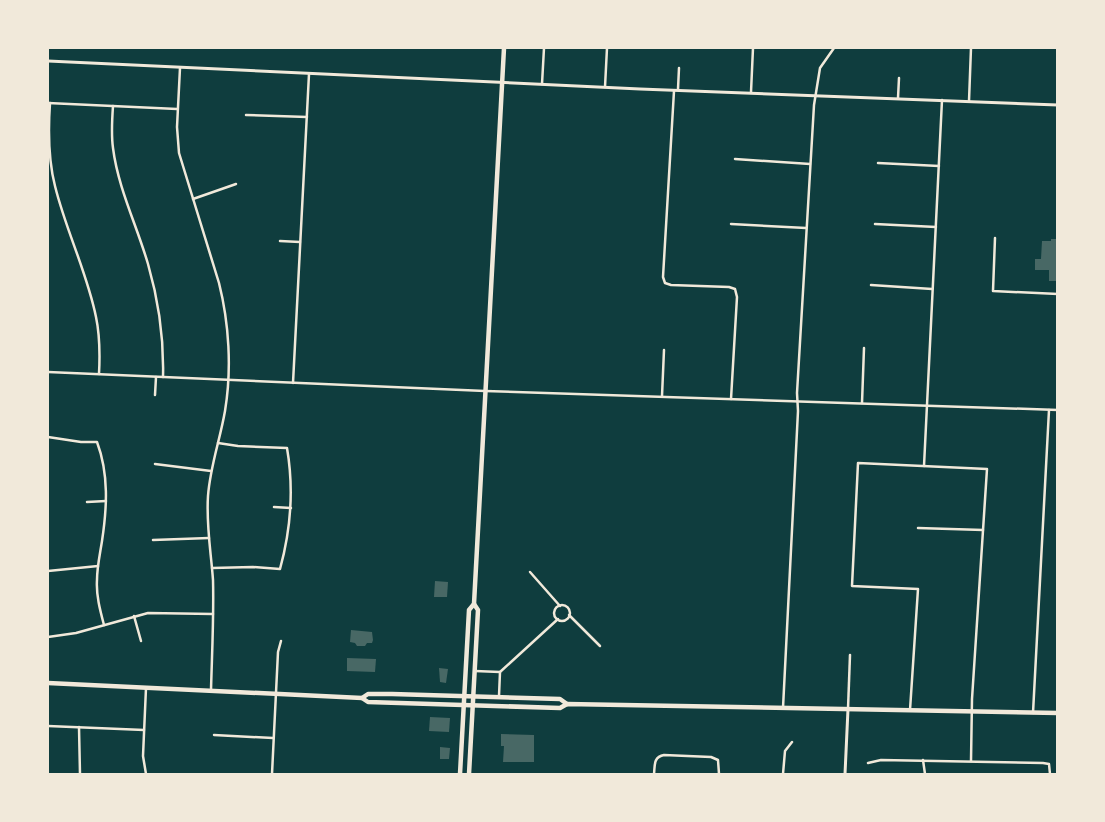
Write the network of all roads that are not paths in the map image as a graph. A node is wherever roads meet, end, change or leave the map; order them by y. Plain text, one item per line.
1 (504, 48) edge
2 (544, 48) edge
3 (607, 48) edge
4 (753, 48) edge
5 (834, 48) edge
6 (971, 48) edge
7 (48, 62) edge
8 (180, 68) junction
9 (679, 68) dead end
10 (309, 74) junction
11 (899, 78) dead end
12 (502, 82) junction
13 (542, 84) junction
14 (605, 87) junction
15 (676, 89) junction
16 (751, 92) junction
17 (815, 95) junction
18 (898, 98) junction
19 (942, 100) junction
20 (969, 101) junction
21 (49, 103) edge
22 (113, 106) junction
23 (1058, 106) edge
24 (177, 109) junction
25 (246, 115) dead end
26 (307, 118) junction
27 (735, 160) dead end
28 (878, 163) dead end
29 (810, 164) junction
30 (939, 166) junction
31 (236, 184) dead end
32 (193, 199) junction
33 (731, 224) dead end
34 (875, 224) dead end
35 (936, 227) junction
36 (806, 228) junction
37 (995, 238) dead end
38 (280, 241) dead end
39 (300, 242) junction
40 (871, 285) dead end
41 (933, 289) junction
42 (1058, 294) edge
43 (864, 348) dead end
44 (664, 350) dead end
45 (48, 372) edge
46 (99, 374) junction
47 (156, 377) junction
48 (163, 377) junction
49 (228, 380) junction
50 (293, 383) junction
51 (486, 391) junction
52 (155, 395) dead end
53 (662, 397) junction
54 (731, 399) junction
55 (798, 401) junction
56 (862, 403) junction
57 (927, 406) junction
58 (1049, 410) junction
59 (1058, 410) edge
60 (48, 437) edge
61 (218, 442) junction
62 (155, 464) dead end
63 (924, 466) junction
64 (211, 472) junction
65 (106, 501) junction
66 (87, 502) dead end
67 (274, 507) dead end
68 (291, 508) junction
69 (918, 528) dead end
70 (983, 530) junction
71 (209, 538) junction
72 (153, 540) dead end
73 (98, 566) junction
74 (212, 568) junction
75 (48, 571) edge
76 (530, 572) dead end
77 (474, 604) junction
78 (560, 606) junction
79 (213, 614) junction
80 (569, 615) junction
81 (134, 616) junction
82 (558, 619) junction
83 (104, 626) junction
84 (48, 637) edge
85 (141, 641) dead end
86 (281, 641) dead end
87 (600, 646) dead end
88 (850, 656) dead end
89 (475, 671) junction
90 (500, 672) junction
91 (48, 683) edge
92 (146, 687) junction
93 (211, 690) junction
94 (276, 693) junction
95 (464, 697) junction
96 (474, 697) junction
97 (362, 698) junction
98 (499, 698) junction
99 (567, 704) junction
100 (464, 706) junction
101 (473, 706) junction
102 (783, 708) junction
103 (848, 709) junction
104 (910, 710) junction
105 (972, 712) junction
106 (1033, 713) junction
107 (1058, 713) edge
108 (48, 726) edge
109 (79, 728) junction
110 (144, 730) junction
111 (214, 736) dead end
112 (274, 738) junction
113 (792, 742) dead end
114 (923, 760) junction
115 (971, 761) junction
116 (868, 763) dead end
117 (80, 774) edge
118 (146, 774) edge
119 (272, 774) edge
120 (460, 774) edge
121 (469, 774) edge
122 (654, 774) edge
123 (719, 774) edge
124 (783, 774) edge
125 (845, 774) edge
126 (925, 774) edge
127 (1050, 774) edge

1 - 12 main road
2 - 13 street
3 - 14 street
4 - 16 street
5 - 17 street
6 - 20 street
7 - 8 street
8 - 10 street
8 - 24 street
9 - 15 street
10 - 12 street
10 - 26 street
11 - 18 street
12 - 13 street
12 - 51 main road
13 - 14 street
14 - 15 street
15 - 16 street
15 - 54 street
16 - 17 street
17 - 18 street
17 - 29 street
18 - 19 street
19 - 20 street
19 - 30 street
20 - 23 street
21 - 22 street
21 - 46 street
22 - 24 street
22 - 48 street
24 - 32 street
25 - 26 street
26 - 39 street
27 - 29 street
28 - 30 street
29 - 36 street
30 - 35 street
31 - 32 street
32 - 49 street
33 - 36 street
34 - 35 street
35 - 41 street
36 - 55 street
37 - 42 street
38 - 39 street
39 - 50 street
40 - 41 street
41 - 57 street
43 - 56 street
44 - 53 street
45 - 46 street
46 - 47 street
47 - 48 street
47 - 52 street
48 - 49 street
49 - 50 street
49 - 61 street
50 - 51 street
51 - 53 street
51 - 77 main road
53 - 54 street
54 - 55 street
55 - 56 street
55 - 102 street
56 - 57 street
57 - 58 street
57 - 63 street
58 - 59 street
58 - 106 street
60 - 65 street
61 - 64 street
61 - 68 street
62 - 64 street
63 - 70 street
63 - 104 street
64 - 71 street
65 - 66 street
65 - 73 street
67 - 68 street
68 - 74 street
69 - 70 street
70 - 105 street
71 - 72 street
71 - 74 street
73 - 75 street
73 - 83 street
74 - 79 street
76 - 78 street
77 - 89 main road
77 - 95 main road
78 - 80 street
78 - 82 street
79 - 81 street
79 - 93 street
80 - 82 street
80 - 87 street
81 - 83 street
81 - 85 street
82 - 90 street
83 - 84 street
86 - 94 street
88 - 103 street
89 - 90 street
89 - 96 main road
90 - 98 street
91 - 92 main road
92 - 93 main road
92 - 110 street
93 - 94 main road
94 - 97 main road
94 - 112 street
95 - 96 main road
95 - 97 main road
95 - 100 main road
96 - 98 main road
96 - 101 main road
97 - 100 main road
98 - 99 main road
99 - 101 main road
99 - 102 main road
100 - 101 main road
100 - 120 main road
101 - 121 main road
102 - 103 main road
103 - 104 main road
103 - 125 street
104 - 105 main road
105 - 106 main road
105 - 115 street
106 - 107 main road
108 - 109 street
109 - 110 street
109 - 117 street
110 - 118 street
111 - 112 street
112 - 119 street
113 - 124 street
114 - 115 street
114 - 116 street
114 - 126 street
115 - 127 street
122 - 123 street

